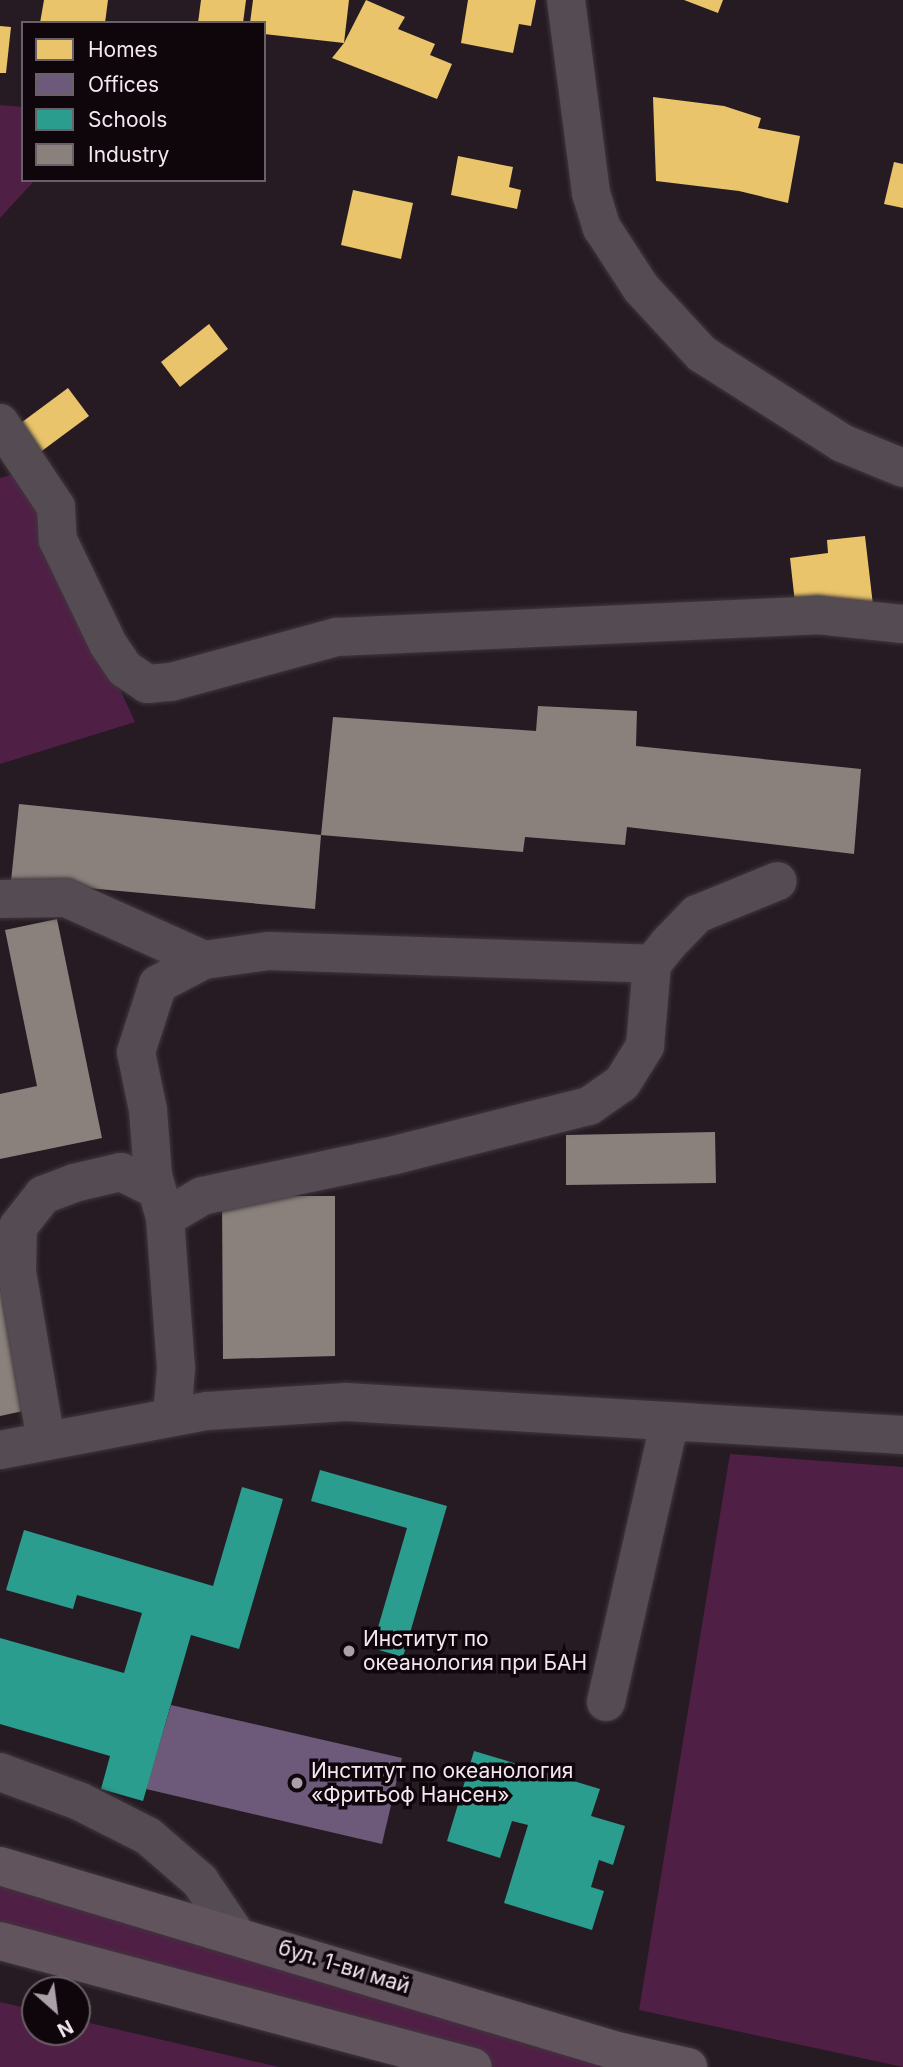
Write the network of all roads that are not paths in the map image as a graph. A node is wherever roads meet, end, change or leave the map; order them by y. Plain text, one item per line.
1 (566, 0) edge
2 (0, 423) edge
3 (903, 468) edge
4 (903, 624) edge
5 (778, 881) dead end
6 (0, 899) edge
7 (204, 960) junction
8 (652, 964) junction
9 (160, 1203) junction
10 (172, 1418) junction
11 (670, 1421) junction
12 (903, 1435) edge
13 (46, 1441) junction
14 (0, 1450) edge
15 (606, 1702) dead end
16 (0, 1772) edge
17 (0, 1867) edge
18 (235, 1933) junction
19 (0, 1941) edge
20 (473, 2067) edge
21 (688, 2067) edge

1 - 3 street
2 - 4 street
5 - 8 street
6 - 7 street
7 - 8 street
7 - 9 street
8 - 9 street
9 - 10 street
9 - 13 street
10 - 11 street
10 - 13 street
11 - 12 street
11 - 15 street
13 - 14 street
16 - 18 street
17 - 18 main road, бул. 1-ви май
18 - 21 main road, бул. 1-ви май
19 - 20 main road

